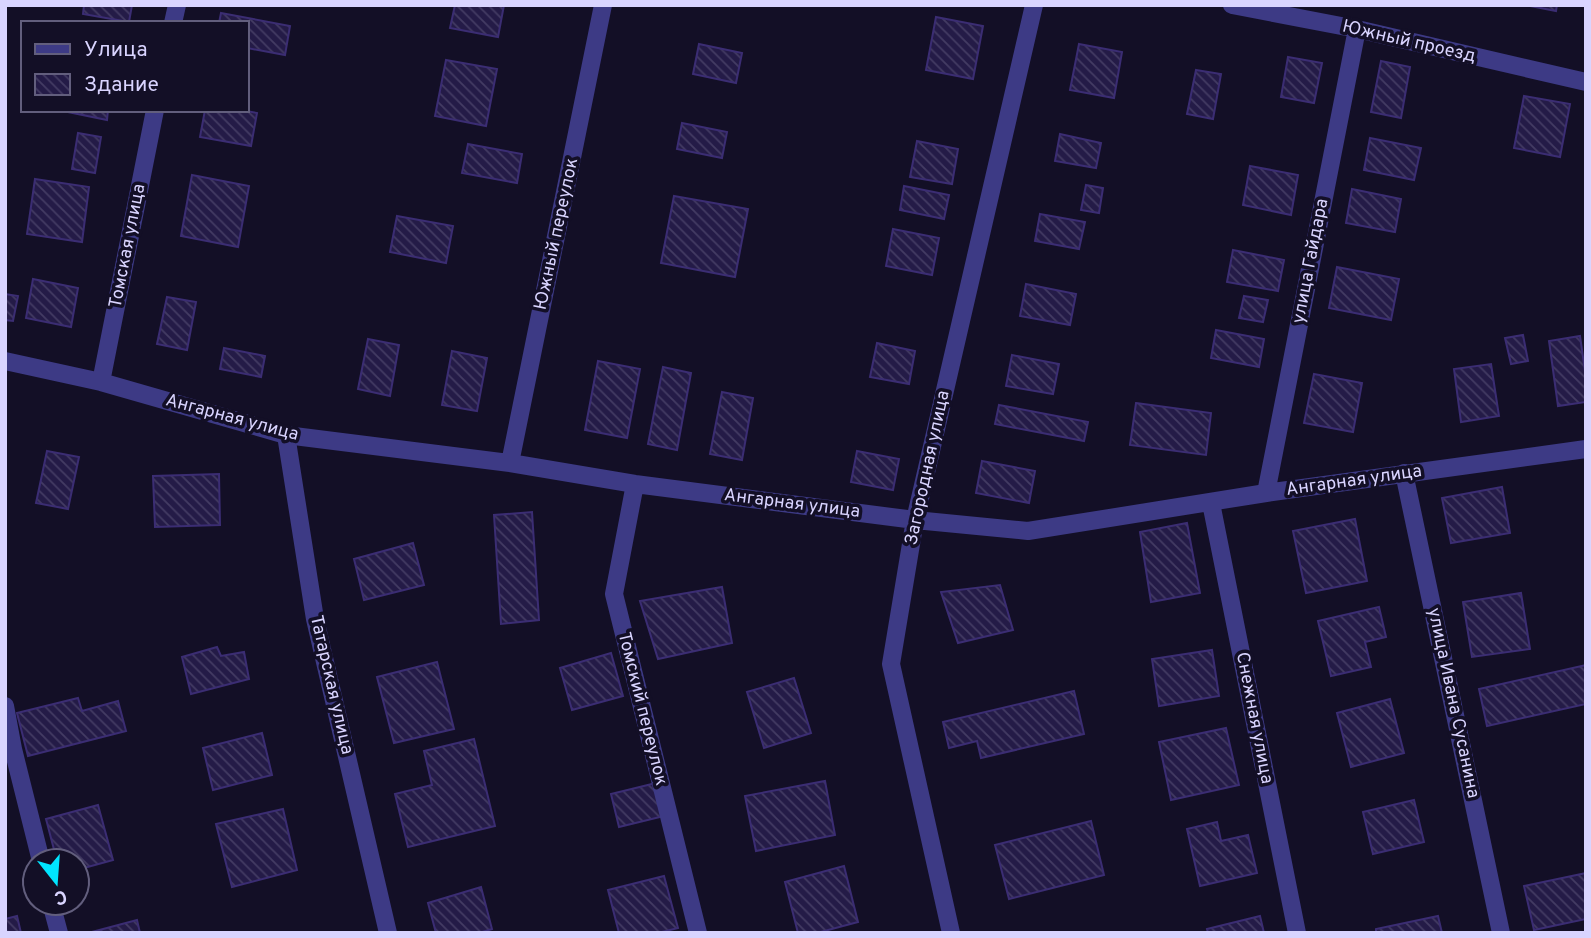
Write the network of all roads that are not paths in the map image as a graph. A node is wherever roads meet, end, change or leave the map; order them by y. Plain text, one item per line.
1 (603, 5) edge
2 (1034, 5) edge
3 (1232, 5) edge
4 (1357, 29) junction
5 (1586, 82) edge
6 (155, 112) edge
7 (5, 361) edge
8 (101, 382) junction
9 (286, 435) junction
10 (1586, 449) edge
11 (510, 463) junction
12 (1404, 473) junction
13 (635, 484) junction
14 (1266, 493) junction
15 (1211, 503) junction
16 (915, 520) junction
17 (5, 706) edge
18 (38, 847) edge
19 (388, 933) edge
20 (698, 933) edge
21 (951, 933) edge
22 (1297, 933) edge
23 (1501, 933) edge

1 - 11 street, Южный переулок
2 - 16 street, Загородная улица
3 - 4 street, Южный проезд
4 - 5 street, Южный проезд
4 - 14 street, улица Гайдара
6 - 8 street, Томская улица
7 - 8 street, Ангарная улица
8 - 9 street, Ангарная улица
9 - 11 street, Ангарная улица
9 - 19 street, Татарская улица
10 - 12 street, Ангарная улица
11 - 13 street, Ангарная улица
12 - 14 street, Ангарная улица
12 - 23 street, улица Ивана Сусанина
13 - 16 street, Ангарная улица
13 - 20 street, Томский переулок
14 - 15 street, Ангарная улица
15 - 16 street, Ангарная улица
15 - 22 street, Снежная улица
16 - 21 street, Загородная улица
17 - 18 street

